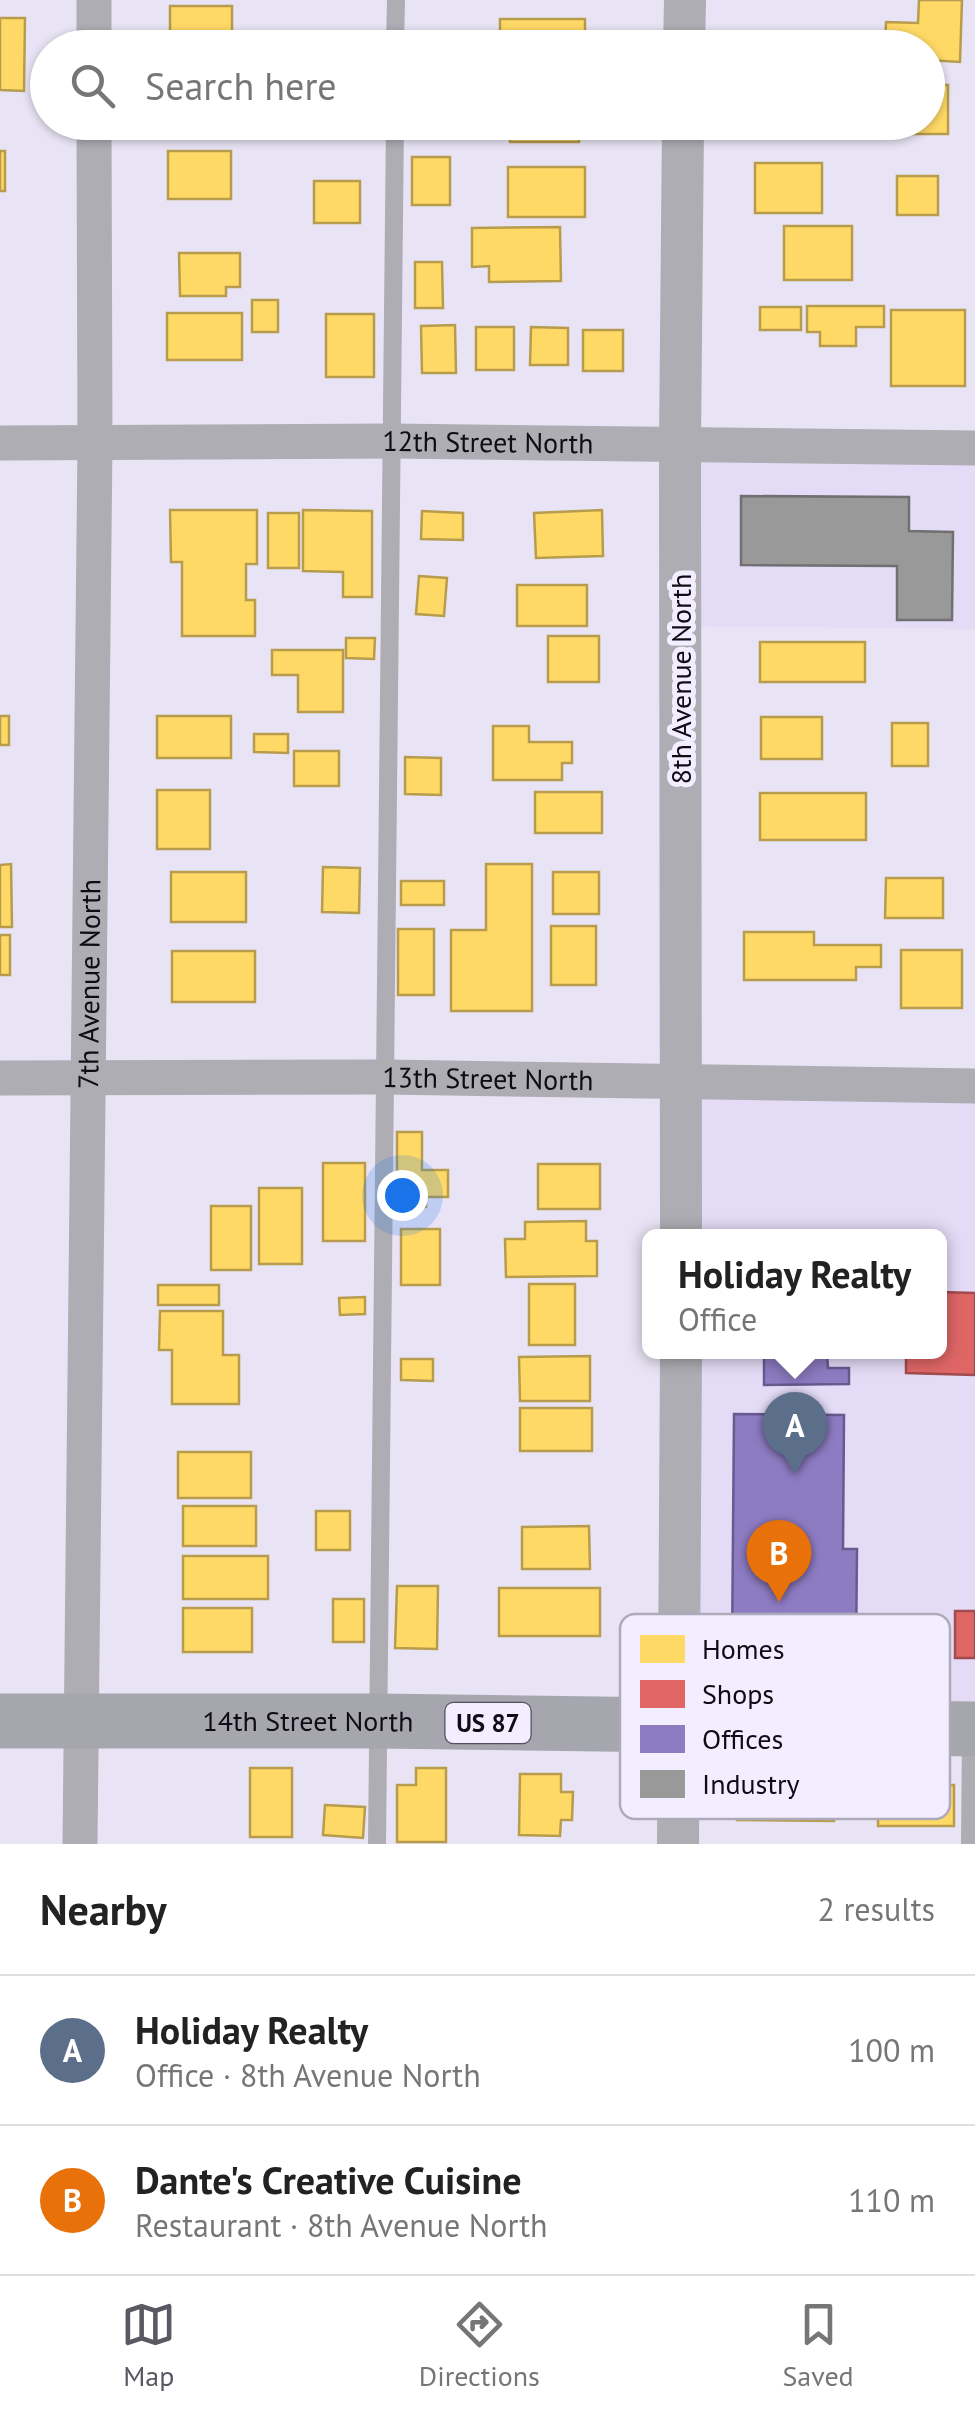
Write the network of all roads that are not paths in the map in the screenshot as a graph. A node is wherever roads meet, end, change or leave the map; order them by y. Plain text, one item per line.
1 (94, 0) edge
2 (396, 0) edge
3 (685, 0) edge
4 (94, 30) edge
5 (396, 30) edge
6 (684, 30) edge
7 (94, 140) edge
8 (395, 140) edge
9 (683, 140) edge
10 (393, 441) junction
11 (0, 443) edge
12 (95, 443) junction
13 (680, 444) junction
14 (975, 448) edge
15 (385, 1076) junction
16 (88, 1077) junction
17 (0, 1078) edge
18 (682, 1080) junction
19 (975, 1086) edge
20 (681, 1229) edge
21 (680, 1359) edge
22 (679, 1614) edge
23 (0, 1720) edge
24 (81, 1721) junction
25 (378, 1721) junction
26 (620, 1725) edge
27 (973, 1729) edge
28 (678, 1819) edge
29 (80, 1844) edge
30 (377, 1844) edge
31 (678, 1844) edge
32 (970, 1844) edge

1 - 4 street
2 - 5 lane
3 - 6 street
7 - 12 street, 7th Avenue North
8 - 10 lane
9 - 13 street, 8th Avenue North
10 - 12 street, 12th Street North
10 - 13 street, 12th Street North
10 - 15 lane
11 - 12 street, 12th Street North
12 - 16 street, 7th Avenue North
13 - 14 street, 12th Street North
13 - 18 street, 8th Avenue North
15 - 16 street, 13th Street North
15 - 18 street, 13th Street North
15 - 25 lane
16 - 17 street, 13th Street North
16 - 24 street, 7th Avenue North
18 - 19 street, 13th Street North
18 - 20 street, 8th Avenue North
21 - 22 street
23 - 24 main road, 14th Street North / US 87
24 - 25 main road, 14th Street North / US 87
24 - 29 street, 7th Avenue North
25 - 26 main road, 14th Street North / US 87
25 - 30 lane
27 - 32 lane
28 - 31 street

